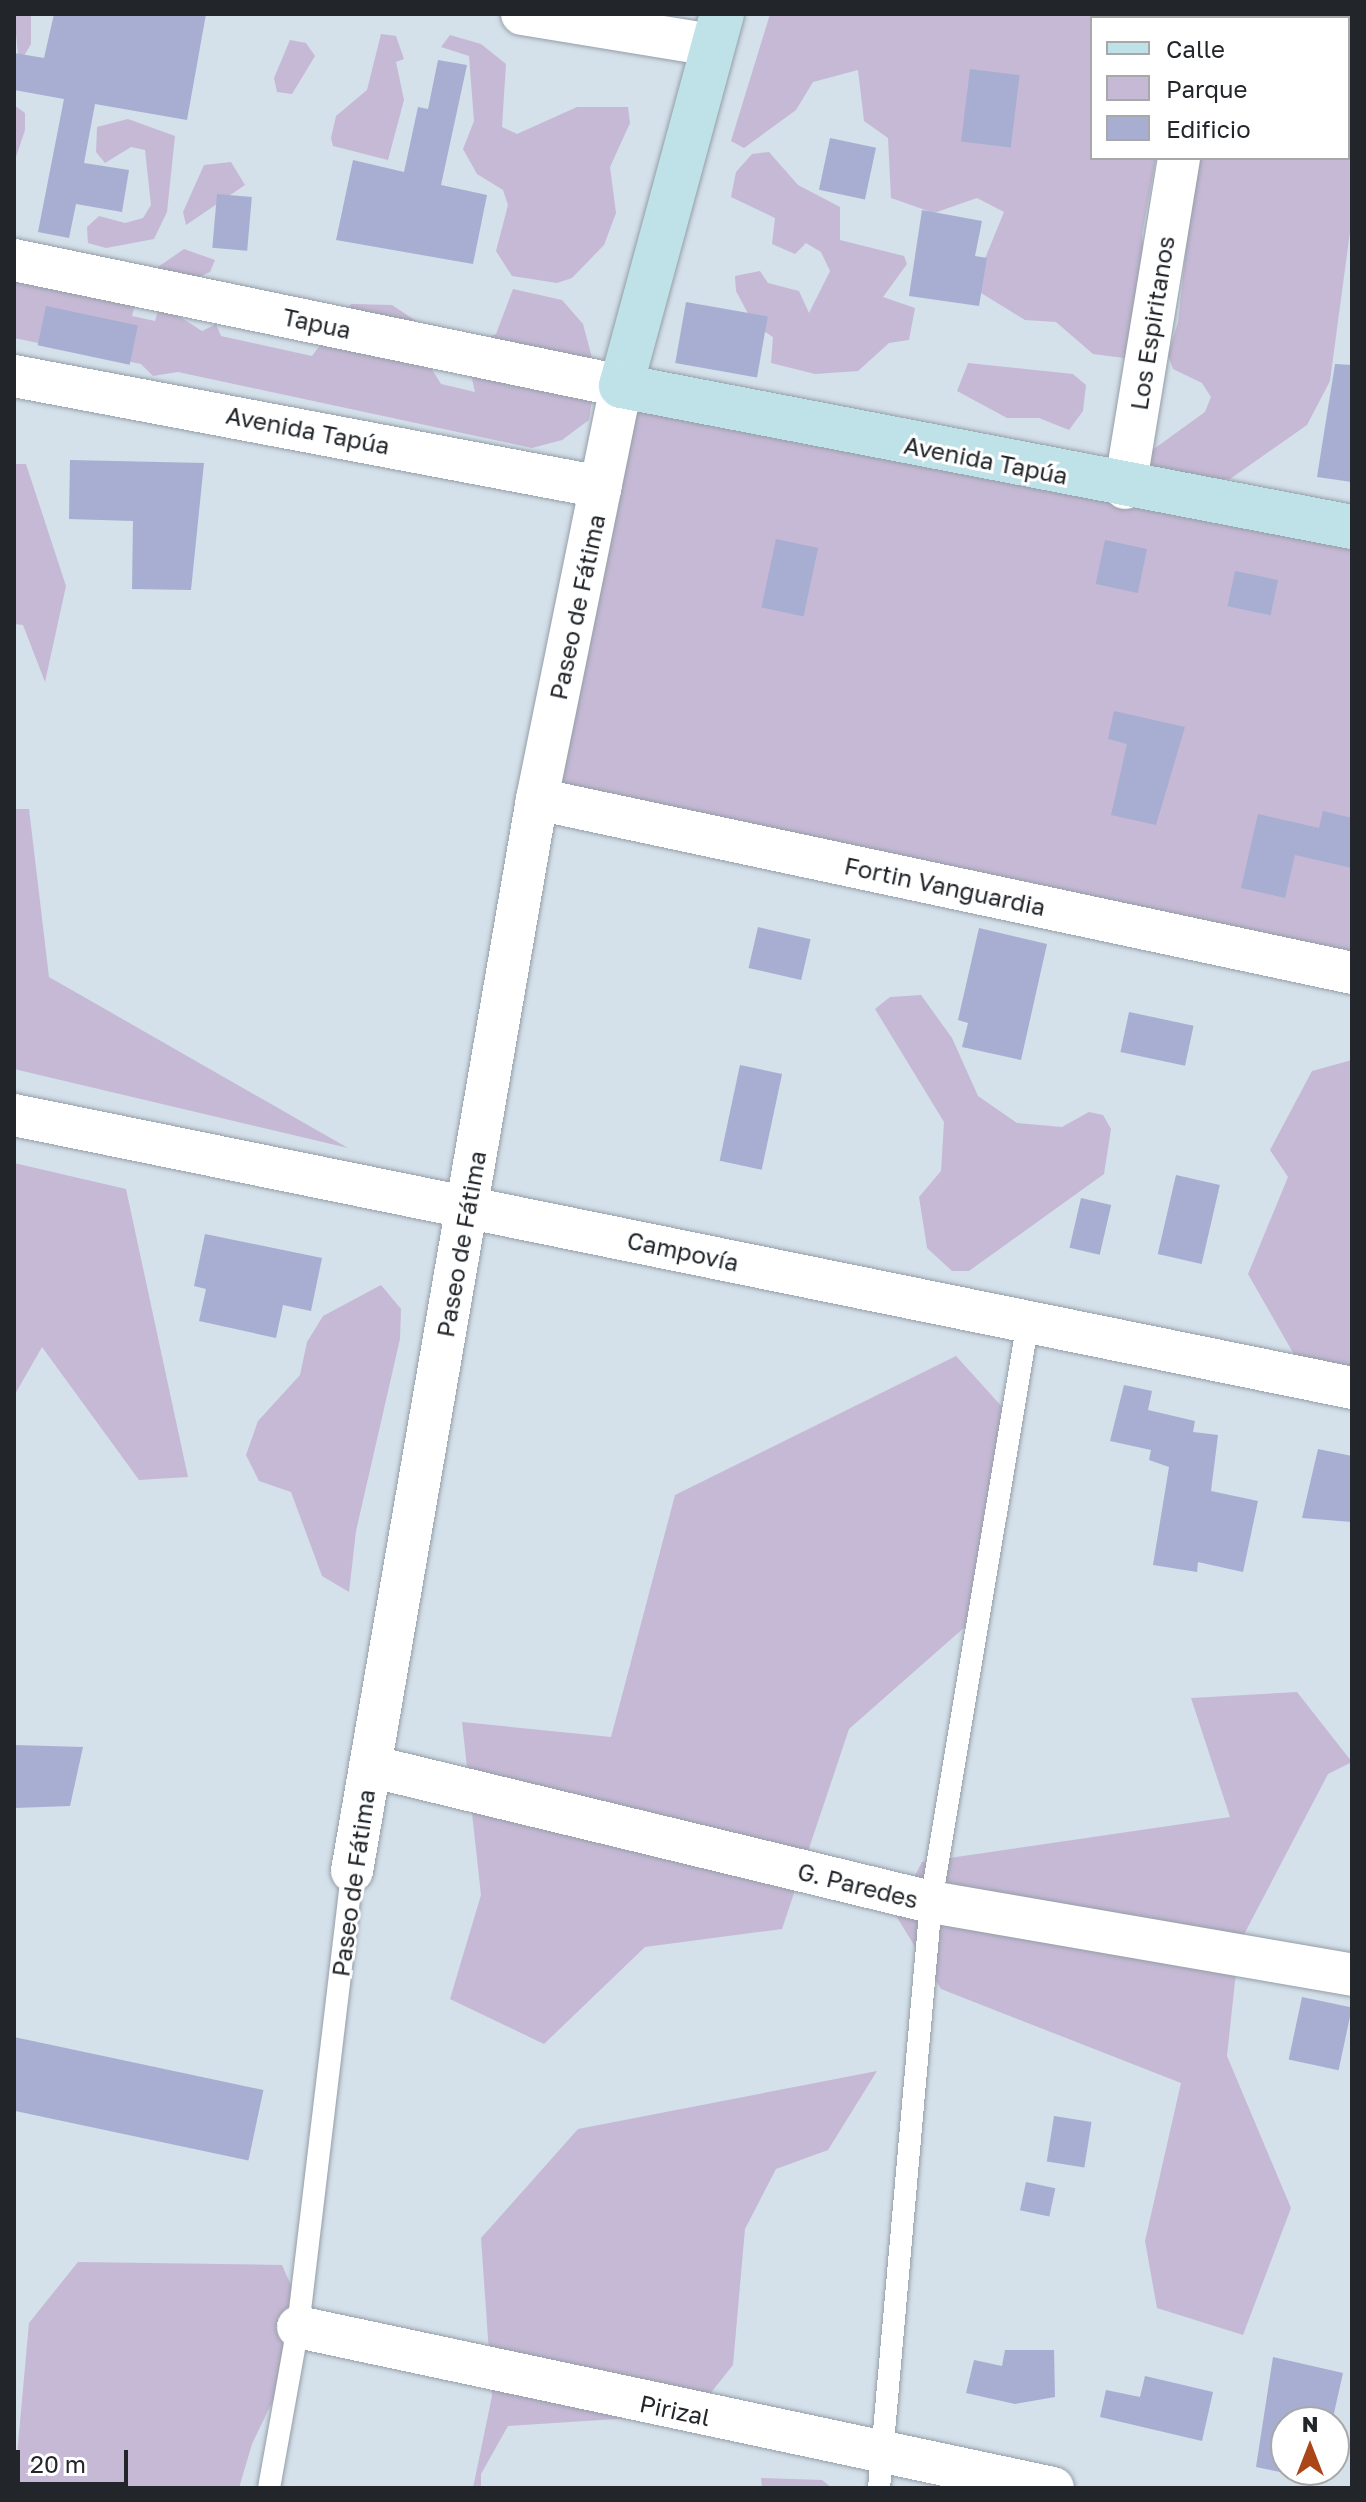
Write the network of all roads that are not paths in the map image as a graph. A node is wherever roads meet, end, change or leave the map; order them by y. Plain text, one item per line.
1 (522, 14) edge
2 (717, 30) edge
3 (1179, 160) edge
4 (14, 260) edge
5 (14, 376) edge
6 (621, 386) junction
7 (601, 487) junction
8 (1125, 488) junction
9 (1352, 527) edge
10 (537, 799) junction
11 (1352, 973) edge
12 (14, 1115) edge
13 (467, 1207) junction
14 (1028, 1321) junction
15 (1352, 1388) edge
16 (370, 1766) junction
17 (352, 1871) joint
18 (931, 1902) junction
19 (1352, 1975) edge
20 (298, 2327) junction
21 (882, 2472) edge
22 (269, 2488) edge
23 (1053, 2488) edge

1 - 2 street
2 - 6 street, Paseo de Fátima
3 - 8 street, Los Espiritanos
4 - 6 street, Tapua
5 - 7 street, Avenida Tapúa
6 - 7 street, Paseo de Fátima
6 - 8 street, Avenida Tapúa
7 - 10 street, Paseo de Fátima
8 - 9 street, Avenida Tapúa
10 - 11 street, Fortin Vanguardia
10 - 13 street, Paseo de Fátima
12 - 13 street, Campovía
13 - 14 street, Campovía
13 - 16 street, Paseo de Fátima
14 - 15 street, Campovía
14 - 18 lane
16 - 17 street, Paseo de Fátima
16 - 18 street, G. Paredes
17 - 20 lane, Paseo de Fátima
18 - 19 street, G. Paredes
18 - 21 lane
20 - 21 street, Pirizal
20 - 22 lane, Paseo de Fátima
21 - 23 street, Pirizal

